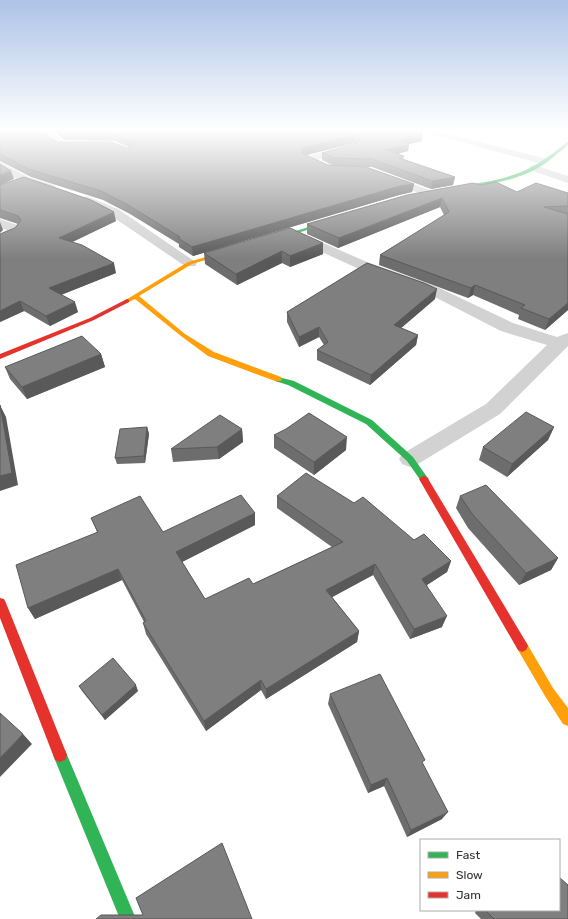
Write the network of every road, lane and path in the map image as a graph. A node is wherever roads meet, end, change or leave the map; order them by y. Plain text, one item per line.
1 (13, 173) edge
2 (377, 173) edge
3 (520, 173) edge
4 (554, 173) edge
5 (26, 180) junction
6 (568, 180) edge
7 (13, 185) edge
8 (60, 190) edge
9 (435, 192) junction
10 (73, 195) edge
11 (409, 197) edge
12 (343, 218) edge
13 (0, 223) edge
14 (293, 233) junction
15 (0, 238) edge
16 (258, 244) edge
17 (244, 248) edge
18 (190, 263) junction
19 (136, 297) junction
20 (564, 340) edge
21 (0, 357) edge
22 (410, 459) junction
23 (0, 603) edge
24 (568, 719) edge
25 (128, 919) edge

1 - 5 street
2 - 9 street
3 - 9 street
4 - 6 street
5 - 7 street
5 - 8 street
9 - 11 street
10 - 18 street
12 - 14 street
13 - 15 street
14 - 16 street
14 - 20 street
17 - 18 street
18 - 19 street
19 - 21 street
19 - 22 street
20 - 22 street
22 - 24 street
23 - 25 street

